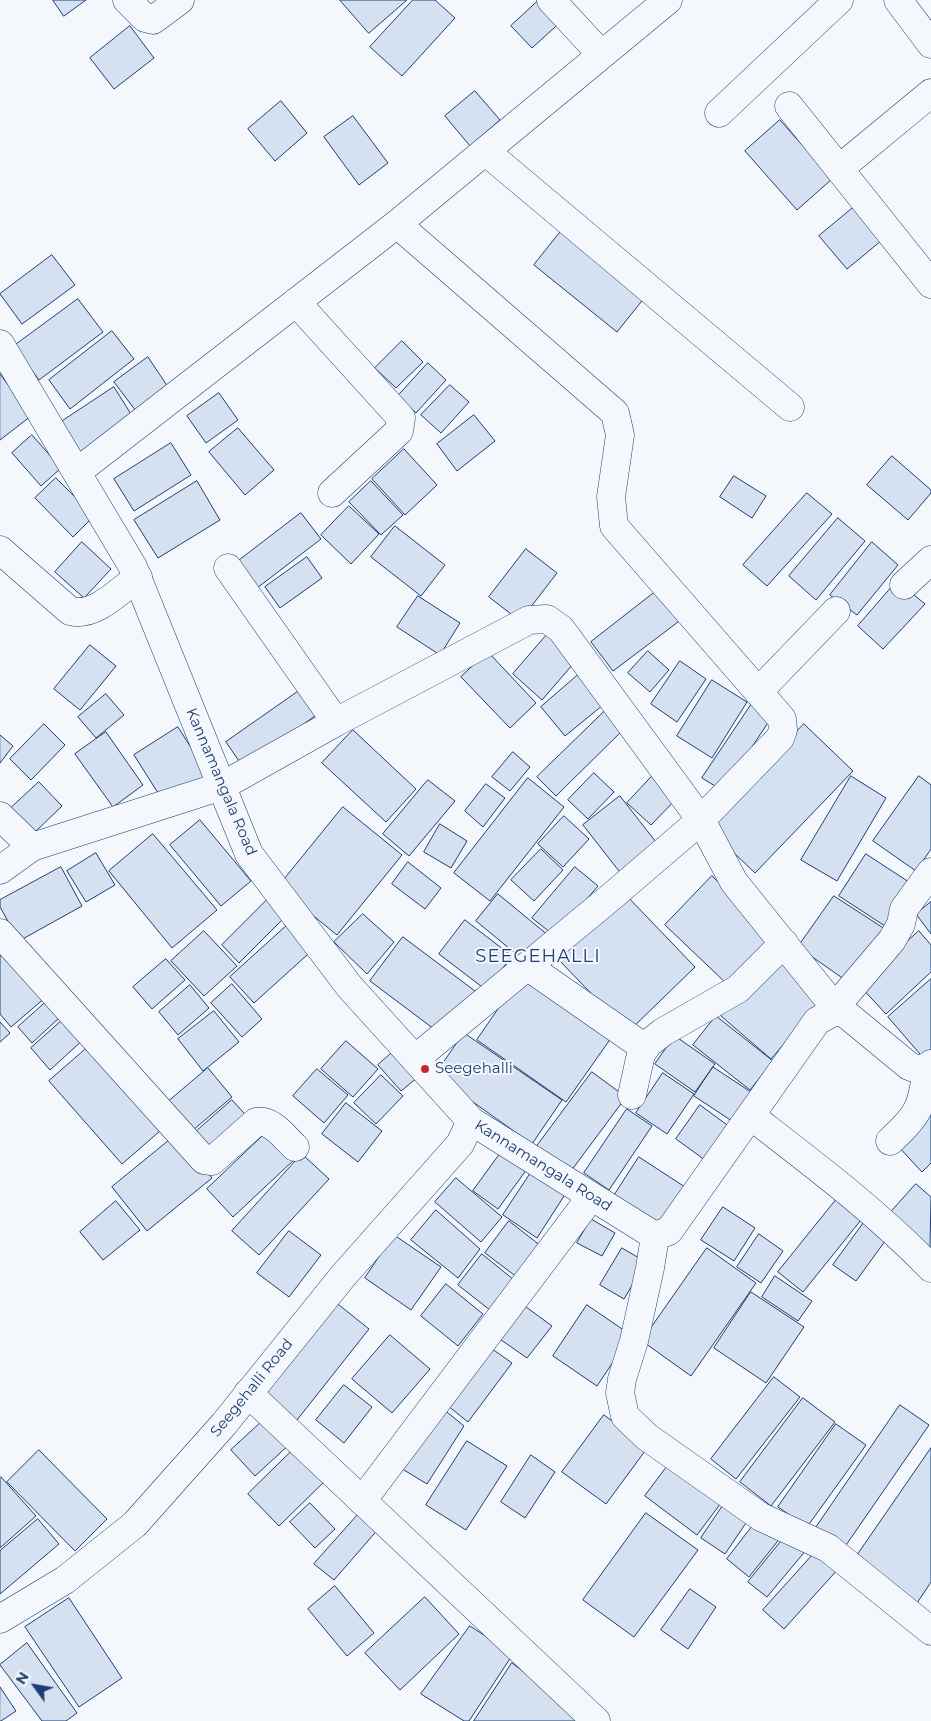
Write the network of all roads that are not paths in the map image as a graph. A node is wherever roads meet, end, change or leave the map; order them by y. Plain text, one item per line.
1 (127, 0) edge
2 (180, 0) edge
3 (551, 0) edge
4 (668, 0) edge
5 (839, 0) edge
6 (898, 0) edge
7 (931, 44) edge
8 (602, 54) junction
9 (931, 93) edge
10 (789, 106) dead end
11 (719, 113) dead end
12 (485, 151) junction
13 (839, 169) junction
14 (397, 224) junction
15 (931, 284) edge
16 (296, 302) junction
17 (0, 344) edge
18 (790, 407) dead end
19 (76, 472) junction
20 (332, 494) dead end
21 (0, 550) edge
22 (931, 560) edge
23 (228, 568) dead end
24 (138, 578) junction
25 (904, 585) dead end
26 (836, 611) dead end
27 (758, 692) junction
28 (336, 722) junction
29 (222, 786) junction
30 (0, 816) edge
31 (701, 820) junction
32 (32, 847) junction
33 (0, 870) edge
34 (931, 872) edge
35 (0, 933) edge
36 (784, 943) junction
37 (527, 966) junction
38 (836, 1008) junction
39 (645, 1048) junction
40 (415, 1058) junction
41 (929, 1066) edge
42 (632, 1095) dead end
43 (751, 1116) junction
44 (471, 1121) junction
45 (890, 1141) dead end
46 (295, 1147) dead end
47 (592, 1197) junction
48 (655, 1236) junction
49 (931, 1268) edge
50 (248, 1393) junction
51 (362, 1501) junction
52 (0, 1620) edge
53 (931, 1631) edge
54 (596, 1721) edge

1 - 2 street
3 - 8 street
4 - 8 street
5 - 11 street
6 - 7 street
8 - 12 street
9 - 13 street
10 - 13 street
12 - 14 street
12 - 18 street
13 - 15 street
14 - 16 street
14 - 27 street
16 - 19 street
16 - 20 street
17 - 19 street, Kannamangala Road
19 - 24 street, Kannamangala Road
21 - 24 street
22 - 25 street
23 - 28 street
24 - 29 street, Kannamangala Road
26 - 27 street
27 - 31 street
28 - 29 street
28 - 31 street
29 - 32 street
29 - 40 street, Kannamangala Road
30 - 32 street
31 - 36 street
31 - 37 street
32 - 33 street
34 - 38 street
35 - 46 street
36 - 38 street
36 - 39 street
37 - 39 street
37 - 40 street
38 - 41 street
38 - 43 street
39 - 42 street
40 - 44 street, Kannamangala Road
41 - 45 street
43 - 48 street
43 - 49 street
44 - 47 street, Kannamangala Road
44 - 50 street, Seegehalli Road
47 - 48 street, Kannamangala Road
47 - 51 street
48 - 53 street
50 - 51 street
50 - 52 street, Seegehalli Road
51 - 54 street

